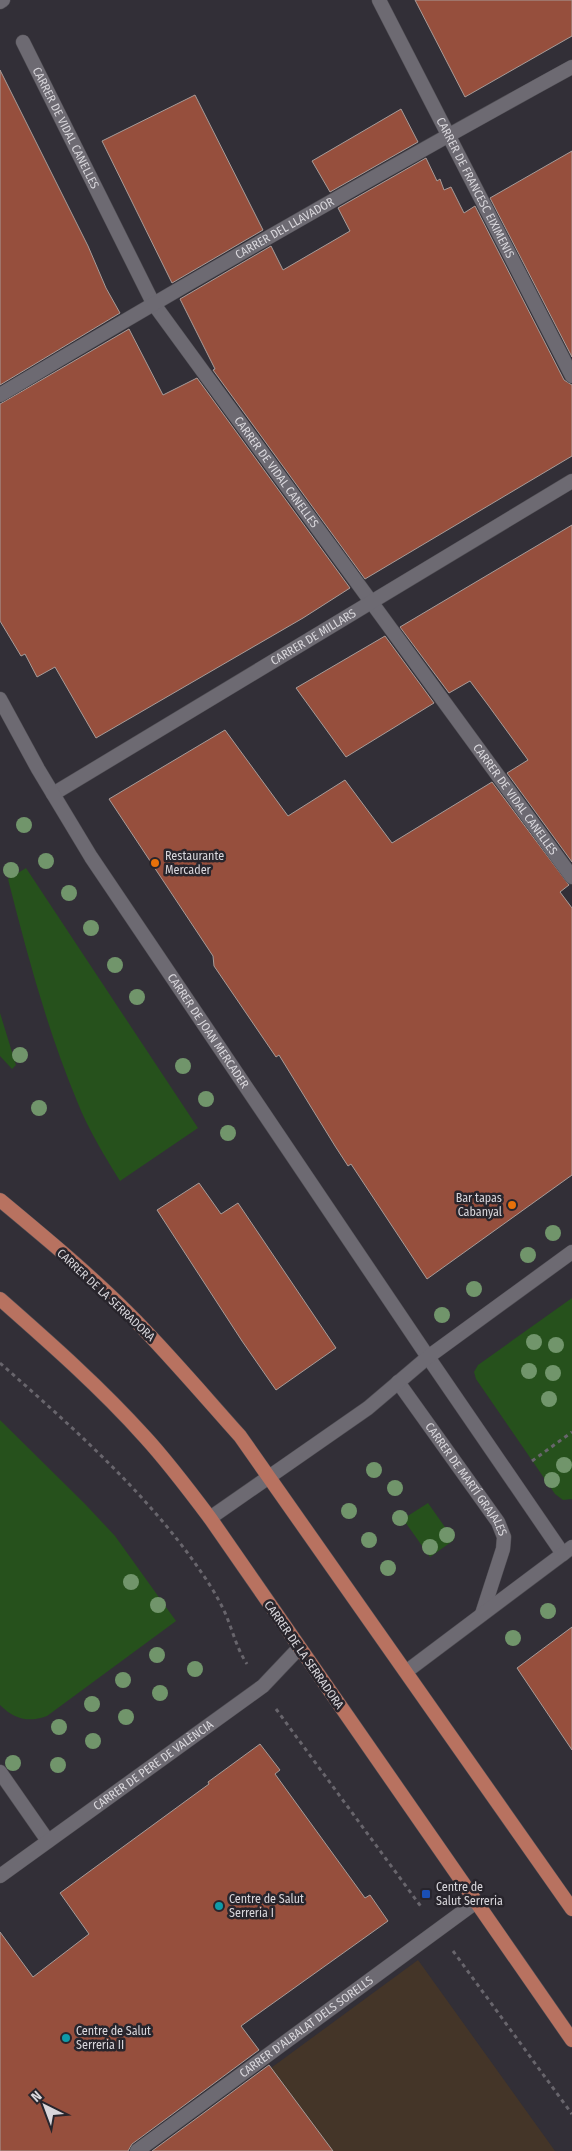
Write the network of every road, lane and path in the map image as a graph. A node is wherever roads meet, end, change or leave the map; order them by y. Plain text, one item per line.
1 (379, 0) edge
2 (23, 42) dead end
3 (572, 67) edge
4 (449, 134) junction
5 (153, 303) junction
6 (572, 376) edge
7 (0, 396) edge
8 (572, 481) edge
9 (373, 602) junction
10 (0, 699) edge
11 (53, 794) junction
12 (572, 877) edge
13 (0, 1200) edge
14 (572, 1252) edge
15 (0, 1299) edge
16 (428, 1357) junction
17 (0, 1363) edge
18 (398, 1382) junction
19 (572, 1432) edge
20 (526, 1466) dead end
21 (268, 1477) junction
22 (210, 1518) junction
23 (568, 1551) edge
24 (482, 1614) junction
25 (299, 1648) junction
26 (407, 1671) junction
27 (262, 1686) junction
28 (0, 1772) edge
29 (48, 1841) junction
30 (0, 1876) edge
31 (476, 1902) junction
32 (572, 1910) edge
33 (438, 1930) junction
34 (572, 2040) edge
35 (572, 2114) edge
36 (137, 2151) edge

1 - 4 street, CARRER DE FRANCESC EIXIMENIS
2 - 5 street, CARRER DE VIDAL CANELLES
3 - 4 street, CARRER DEL LLAVADOR
4 - 5 street, CARRER DEL LLAVADOR
4 - 6 street, CARRER DE FRANCESC EIXIMENIS
5 - 7 street, CARRER DEL LLAVADOR
5 - 9 street, CARRER DE VIDAL CANELLES
8 - 9 street, CARRER DE MILLARS
9 - 11 street, CARRER DE MILLARS
9 - 12 street, CARRER DE VIDAL CANELLES
10 - 11 street, CARRER DE JOAN MERCADER
11 - 16 street, CARRER DE JOAN MERCADER
13 - 21 main road, CARRER DE LA SERRADORA
14 - 16 street
15 - 22 main road, CARRER DE LA SERRADORA
16 - 18 street
16 - 23 street
17 - 27 path
18 - 21 street
18 - 24 street, CARRER DE MARTÍ GRAJALES
19 - 20 path
21 - 22 street
21 - 26 main road, CARRER DE LA SERRADORA
22 - 25 main road, CARRER DE LA SERRADORA
23 - 24 street
24 - 26 street
25 - 27 street, CARRER DE PERE DE VALÈNCIA
25 - 31 main road, CARRER DE LA SERRADORA
26 - 32 main road, CARRER DE LA SERRADORA
27 - 29 street, CARRER DE PERE DE VALÈNCIA
27 - 33 path
28 - 29 street
29 - 30 street, CARRER DE PERE DE VALÈNCIA
31 - 33 street, CARRER D'ALBALAT DELS SORELLS
31 - 34 main road, CARRER DE LA SERRADORA
33 - 35 path
33 - 36 street, CARRER D'ALBALAT DELS SORELLS

